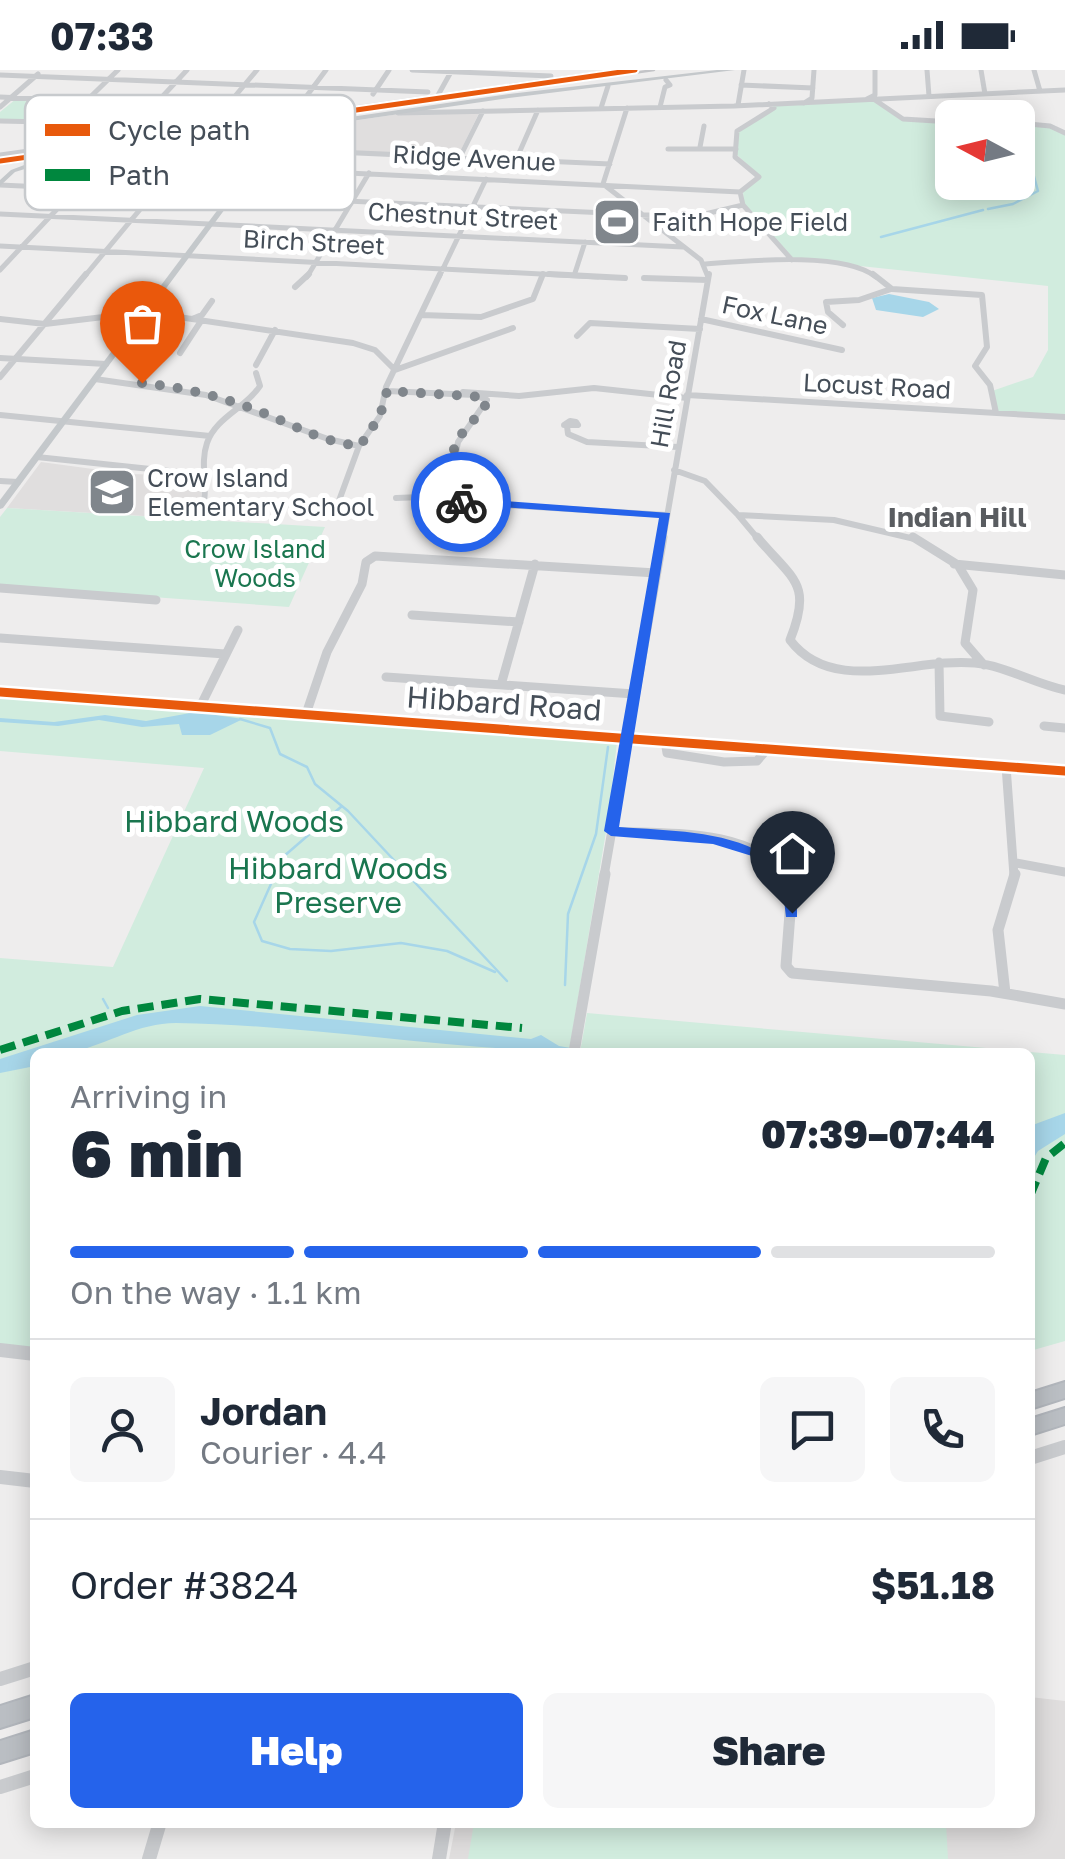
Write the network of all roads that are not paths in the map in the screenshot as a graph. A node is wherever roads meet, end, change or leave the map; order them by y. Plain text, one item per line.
1 (42, 70) edge
2 (118, 70) edge
3 (188, 70) edge
4 (257, 70) edge
5 (326, 70) edge
6 (389, 70) edge
7 (412, 70) edge
8 (623, 70) edge
9 (731, 70) edge
10 (805, 70) edge
11 (875, 70) edge
12 (927, 70) edge
13 (981, 70) edge
14 (1034, 70) edge
15 (451, 71) edge
16 (814, 71) edge
17 (514, 72) edge
18 (744, 72) edge
19 (576, 74) edge
20 (0, 75) edge
21 (35, 76) junction
22 (108, 79) junction
23 (666, 80) junction
24 (176, 82) junction
25 (741, 84) junction
26 (244, 85) junction
27 (608, 86) junction
28 (506, 87) junction
29 (313, 88) junction
30 (813, 88) junction
31 (376, 90) junction
32 (1065, 90) edge
33 (1040, 91) junction
34 (985, 94) junction
35 (92, 95) edge
36 (164, 95) edge
37 (236, 95) edge
38 (308, 95) edge
39 (438, 95) junction
40 (929, 96) junction
41 (0, 97) edge
42 (875, 97) junction
43 (10, 98) junction
44 (25, 99) edge
45 (812, 99) junction
46 (827, 102) junction
47 (804, 103) junction
48 (769, 104) junction
49 (366, 106) junction
50 (738, 106) junction
51 (0, 107) edge
52 (660, 107) junction
53 (355, 108) edge
54 (601, 108) junction
55 (627, 108) junction
56 (412, 110) junction
57 (538, 110) junction
58 (483, 111) junction
59 (398, 112) junction
60 (441, 112) junction
61 (355, 119) edge
62 (0, 121) edge
63 (25, 121) edge
64 (935, 121) edge
65 (1035, 124) edge
66 (704, 126) dead end
67 (1065, 133) edge
68 (700, 147) junction
69 (668, 148) dead end
70 (736, 149) junction
71 (25, 152) edge
72 (355, 152) edge
73 (0, 155) edge
74 (460, 157) junction
75 (516, 160) junction
76 (610, 164) junction
77 (25, 168) edge
78 (355, 173) edge
79 (369, 174) junction
80 (486, 179) junction
81 (0, 184) edge
82 (604, 184) junction
83 (25, 185) edge
84 (740, 192) junction
85 (355, 196) edge
86 (355, 201) edge
87 (743, 205) junction
88 (473, 206) junction
89 (57, 210) edge
90 (139, 210) edge
91 (222, 210) edge
92 (346, 210) edge
93 (0, 214) edge
94 (642, 215) junction
95 (51, 216) junction
96 (130, 220) junction
97 (211, 224) junction
98 (334, 230) junction
99 (460, 236) junction
100 (585, 242) junction
101 (0, 246) edge
102 (22, 247) junction
103 (684, 247) junction
104 (105, 252) junction
105 (187, 256) junction
106 (792, 260) junction
107 (315, 262) junction
108 (704, 264) junction
109 (443, 269) junction
110 (0, 270) edge
111 (542, 274) junction
112 (574, 276) junction
113 (625, 278) dead end
114 (644, 278) dead end
115 (708, 280) junction
116 (295, 287) dead end
117 (892, 289) junction
118 (212, 300) dead end
119 (145, 312) junction
120 (420, 315) junction
121 (0, 319) edge
122 (702, 319) junction
123 (197, 320) junction
124 (45, 324) junction
125 (843, 325) dead end
126 (512, 328) dead end
127 (700, 329) junction
128 (274, 330) junction
129 (578, 336) dead end
130 (842, 350) dead end
131 (180, 353) dead end
132 (0, 358) edge
133 (15, 359) junction
134 (106, 364) junction
135 (394, 370) junction
136 (0, 376) edge
137 (95, 379) junction
138 (387, 391) junction
139 (464, 392) dead end
140 (687, 396) junction
141 (242, 405) junction
142 (996, 413) junction
143 (0, 415) edge
144 (1065, 418) edge
145 (65, 419) junction
146 (567, 426) dead end
147 (210, 436) junction
148 (360, 446) junction
149 (678, 446) junction
150 (37, 457) junction
151 (674, 470) junction
152 (207, 475) junction
153 (0, 481) edge
154 (18, 482) junction
155 (448, 496) junction
156 (396, 498) dead end
157 (0, 506) edge
158 (202, 513) dead end
159 (666, 515) junction
160 (738, 515) junction
161 (332, 517) dead end
162 (535, 564) junction
163 (953, 564) junction
164 (656, 573) junction
165 (1065, 575) edge
166 (0, 588) edge
167 (156, 600) dead end
168 (412, 615) dead end
169 (519, 622) junction
170 (238, 630) dead end
171 (0, 638) edge
172 (225, 654) junction
173 (939, 662) junction
174 (984, 665) junction
175 (386, 677) dead end
176 (501, 685) junction
177 (1065, 690) edge
178 (0, 692) edge
179 (634, 694) junction
180 (200, 706) junction
181 (306, 714) junction
182 (990, 722) dead end
183 (1044, 726) dead end
184 (1065, 728) edge
185 (626, 738) junction
186 (665, 741) junction
187 (768, 748) junction
188 (1006, 766) junction
189 (1065, 770) edge
190 (611, 831) junction
191 (1016, 863) junction
192 (1065, 872) edge
193 (1005, 993) junction
194 (1065, 1004) edge
195 (575, 1048) edge
196 (0, 1350) edge
197 (30, 1353) edge
198 (1065, 1390) edge
199 (1035, 1399) edge
200 (1065, 1416) edge
201 (1035, 1425) edge
202 (1065, 1447) edge
203 (1035, 1456) edge
204 (0, 1477) edge
205 (30, 1480) edge
206 (30, 1670) edge
207 (0, 1679) edge
208 (30, 1707) edge
209 (0, 1716) edge
210 (30, 1743) edge
211 (0, 1752) edge
212 (30, 1778) edge
213 (0, 1787) edge
214 (158, 1828) edge
215 (444, 1828) edge
216 (149, 1859) edge
217 (439, 1859) edge

1 - 21 street
2 - 22 street
3 - 24 street
4 - 26 street
5 - 29 street
6 - 31 street
7 - 15 street
8 - 19 street
9 - 18 main road
9 - 23 main road
10 - 16 street
11 - 42 street
12 - 40 street
13 - 34 street
14 - 33 street
15 - 17 street
15 - 39 street
16 - 30 street
17 - 19 street
17 - 28 street
18 - 25 street
19 - 28 street
20 - 21 street
21 - 22 street
21 - 43 street
22 - 24 street
22 - 35 street
23 - 27 main road
23 - 52 street
24 - 26 street
24 - 36 street
25 - 30 street
25 - 50 street
26 - 29 street
26 - 37 street
27 - 54 street
27 - 56 main road
28 - 39 street
29 - 31 street
29 - 38 street
30 - 45 street
31 - 39 street
31 - 49 street
32 - 33 street
33 - 34 street
34 - 40 street
39 - 49 street
40 - 42 street
41 - 43 street
42 - 46 street
42 - 64 street
43 - 44 street
43 - 51 street
45 - 46 street
45 - 47 street
46 - 47 street
47 - 48 street
48 - 50 street
48 - 70 street
49 - 53 street
50 - 52 street
52 - 55 street
54 - 55 street
54 - 57 street
55 - 76 street
56 - 59 main road
56 - 60 street
57 - 58 street
57 - 75 street
58 - 60 street
58 - 74 street
59 - 60 street
59 - 61 main road
62 - 63 street
65 - 67 street
66 - 68 street
68 - 69 street
68 - 70 street
70 - 84 street
71 - 73 street
72 - 74 street
74 - 75 street
75 - 76 street
76 - 82 street
77 - 81 main road
78 - 79 street, Ridge Avenue
79 - 80 street, Ridge Avenue
79 - 85 street
80 - 82 street, Ridge Avenue
80 - 88 street
81 - 83 street
82 - 84 street, Ridge Avenue
82 - 94 street
84 - 87 street
86 - 88 street
87 - 94 street
87 - 106 street
88 - 94 street
88 - 99 street
89 - 95 street
90 - 96 street
91 - 97 main road
92 - 98 street
93 - 95 street, Chestnut Street
94 - 103 street
95 - 96 street, Chestnut Street
95 - 102 street
96 - 97 street, Chestnut Street
96 - 104 street
97 - 98 street, Chestnut Street
97 - 105 main road
98 - 99 street, Chestnut Street
98 - 107 street
99 - 100 street, Chestnut Street
99 - 109 street
100 - 103 street, Chestnut Street
100 - 112 street
101 - 102 street, Birch Street
102 - 104 street, Birch Street
102 - 110 street
103 - 108 street
104 - 105 street, Birch Street
104 - 124 street
105 - 107 street, Birch Street
105 - 119 main road
106 - 108 street
106 - 117 street
107 - 109 street, Birch Street
107 - 116 street
108 - 115 street, Hill Road
109 - 111 street, Birch Street
109 - 120 street
111 - 112 street, Birch Street
111 - 120 street
112 - 113 street, Birch Street
114 - 115 street
115 - 122 street, Hill Road
117 - 125 street
117 - 142 street
118 - 123 street
119 - 123 street
119 - 124 street
119 - 134 main road
120 - 135 street
121 - 124 street
122 - 127 street, Hill Road
122 - 130 street, Fox Lane
123 - 128 street
123 - 131 street
124 - 133 street
126 - 135 street
127 - 129 street
127 - 140 street, Hill Road
128 - 135 street
128 - 141 street
132 - 133 street
133 - 134 street
133 - 136 street
134 - 137 main road
135 - 138 street
137 - 141 street
137 - 145 main road
138 - 148 street
138 - 155 street
139 - 140 street, Locust Road
140 - 142 street, Locust Road
140 - 149 street, Hill Road
141 - 147 street
141 - 148 street
142 - 144 street, Locust Road
143 - 145 street
145 - 147 street
145 - 150 main road
146 - 149 street
147 - 152 street
148 - 161 street
149 - 151 street, Hill Road
150 - 152 street
150 - 154 main road
151 - 159 street, Hill Road
151 - 160 street
152 - 158 street
153 - 154 street
154 - 157 main road
155 - 156 street
155 - 159 street
159 - 164 street, Hill Road
160 - 163 street
160 - 173 street
162 - 164 street
162 - 169 street
162 - 181 street
163 - 165 street
163 - 174 street
164 - 179 street, Hill Road
166 - 167 street
168 - 169 street
169 - 176 street
170 - 172 street
171 - 172 street
172 - 180 street
173 - 174 street
173 - 182 street
174 - 177 street
175 - 176 street
176 - 179 street
178 - 180 street, Hibbard Road
179 - 185 street, Hill Road
180 - 181 street, Hibbard Road
181 - 185 street, Hibbard Road
183 - 184 street
185 - 186 street, Hibbard Road
185 - 190 street, Hill Road
186 - 187 street, Hibbard Road
186 - 187 street
187 - 188 street, Hibbard Road
188 - 189 street, Hibbard Road
188 - 191 street
190 - 193 street
190 - 195 street, Hill Road
191 - 192 street
191 - 193 street
193 - 194 street
196 - 197 street
198 - 199 highway
200 - 201 highway
202 - 203 street
204 - 205 street
206 - 207 street
208 - 209 highway
210 - 211 highway
212 - 213 street
214 - 216 street
215 - 217 street

